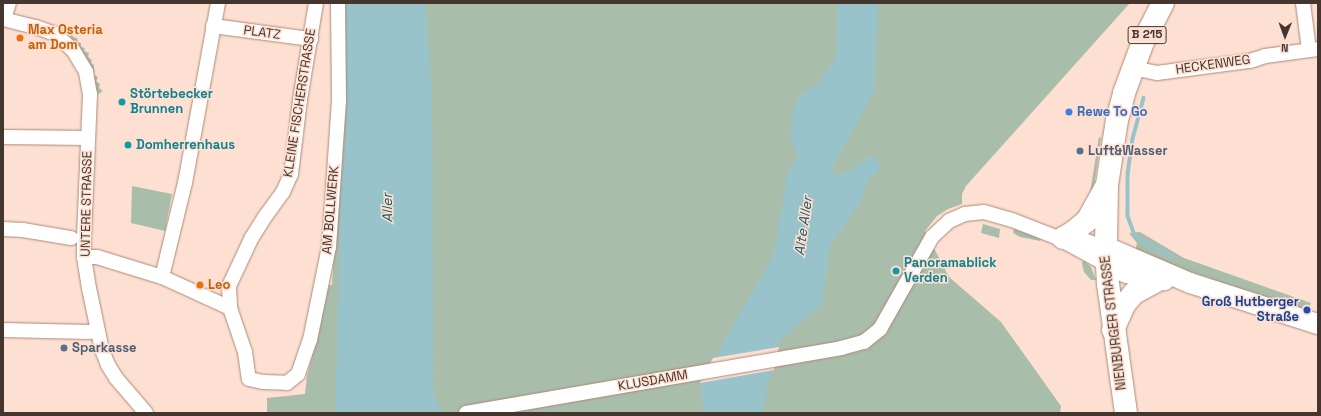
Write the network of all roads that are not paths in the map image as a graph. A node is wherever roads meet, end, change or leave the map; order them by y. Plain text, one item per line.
1 (9, 3) edge
2 (218, 3) edge
3 (316, 3) edge
4 (338, 3) edge
5 (1163, 3) edge
6 (1303, 3) edge
7 (4, 19) edge
8 (213, 26) junction
9 (311, 39) junction
10 (1314, 49) edge
11 (1133, 68) junction
12 (3, 137) edge
13 (88, 138) junction
14 (1107, 185) junction
15 (3, 229) edge
16 (71, 238) dead end
17 (1059, 238) junction
18 (1106, 256) junction
19 (84, 257) junction
20 (162, 277) junction
21 (1158, 280) junction
22 (1190, 282) junction
23 (230, 308) junction
24 (1318, 324) edge
25 (3, 330) edge
26 (1113, 330) junction
27 (90, 332) dead end
28 (263, 382) joint
29 (469, 412) edge
30 (146, 413) edge
31 (466, 413) edge
32 (1126, 413) edge

1 - 7 street
2 - 8 street
3 - 9 street, KLEINE FISCHERSTRASSE
4 - 28 street, AM BOLLWERK
5 - 11 main road, NIENBURGER STRASSE / B 215
6 - 10 street
7 - 13 street, UNTERE STRASSE
8 - 9 street, PLATZ
8 - 20 street
9 - 23 street, KLEINE FISCHERSTRASSE
10 - 11 street, HECKENWEG
11 - 14 main road, NIENBURGER STRASSE / B 215
12 - 13 street
13 - 19 street, UNTERE STRASSE
14 - 17 main road
14 - 18 main road, NIENBURGER STRASSE / B 215
15 - 16 street
17 - 18 street
17 - 29 street, KLUSDAMM
18 - 21 main road
18 - 22 main road
18 - 26 main road, NIENBURGER STRASSE / B 215
19 - 20 street
19 - 30 street, UNTERE STRASSE
20 - 23 street
21 - 22 main road
21 - 26 main road
22 - 24 main road
23 - 28 street, KLEINE FISCHERSTRASSE
25 - 27 street
26 - 32 main road, NIENBURGER STRASSE / B 215
29 - 31 street, KLUSDAMM

